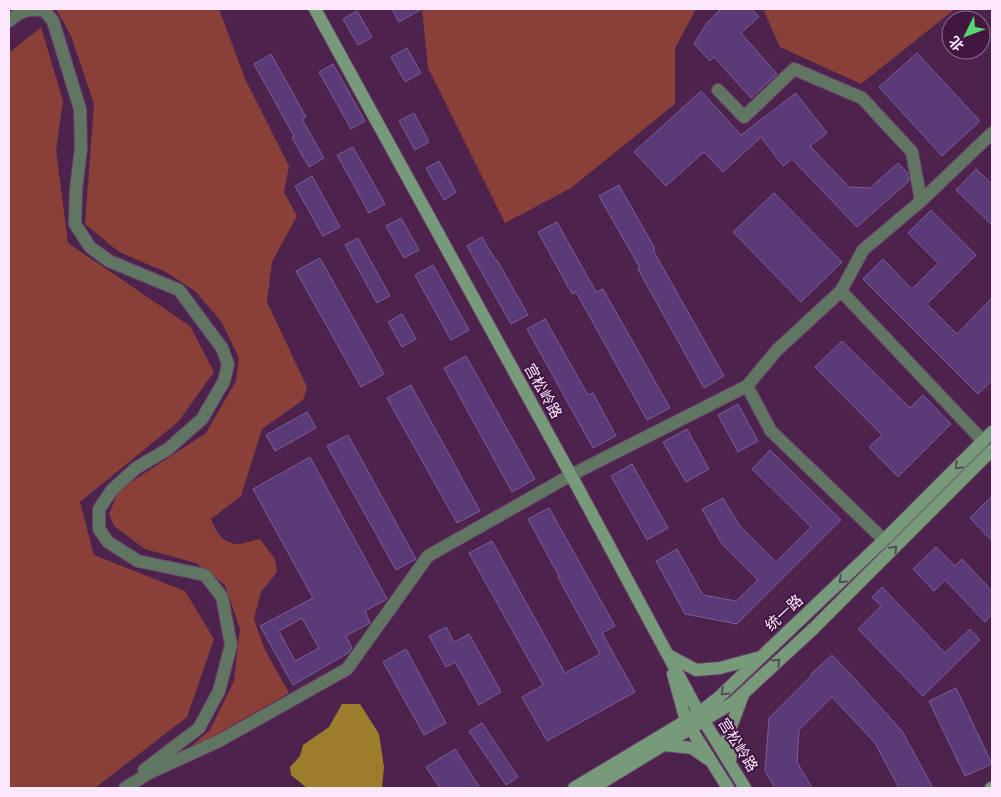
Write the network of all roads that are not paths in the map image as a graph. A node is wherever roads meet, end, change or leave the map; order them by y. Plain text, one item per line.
1 (315, 9) edge
2 (9, 21) edge
3 (718, 90) dead end
4 (992, 133) edge
5 (921, 201) junction
6 (841, 291) junction
7 (746, 386) junction
8 (989, 441) edge
9 (571, 475) junction
10 (884, 540) junction
11 (668, 654) junction
12 (760, 658) junction
13 (744, 693) junction
14 (702, 717) junction
15 (689, 724) junction
16 (664, 745) junction
17 (713, 762) junction
18 (736, 773) junction
19 (120, 788) edge
20 (125, 788) edge
21 (574, 788) edge
22 (593, 788) edge
23 (728, 788) edge
24 (745, 788) edge

1 - 9 main road, 宫松岭路
2 - 19 street
3 - 5 street
4 - 5 street
5 - 6 street
6 - 7 street
6 - 8 street
7 - 9 street
7 - 10 street
8 -> 10 main road, 统一路
13 -> 8 main road, 统一路
9 - 11 main road, 宫松岭路
9 - 20 street
10 -> 12 main road, 统一路
11 - 12 main road
11 - 14 main road, 宫松岭路
11 - 15 main road
12 -> 14 main road, 统一路
13 - 14 main road, 统一路
13 - 18 main road
14 - 15 main road, 统一路
14 - 18 main road, 宫松岭路
15 - 16 main road, 统一路
15 - 17 main road
15 - 21 main road, 统一路
16 - 17 main road
16 - 22 main road, 统一路
17 - 23 main road
18 - 24 main road, 宫松岭路

